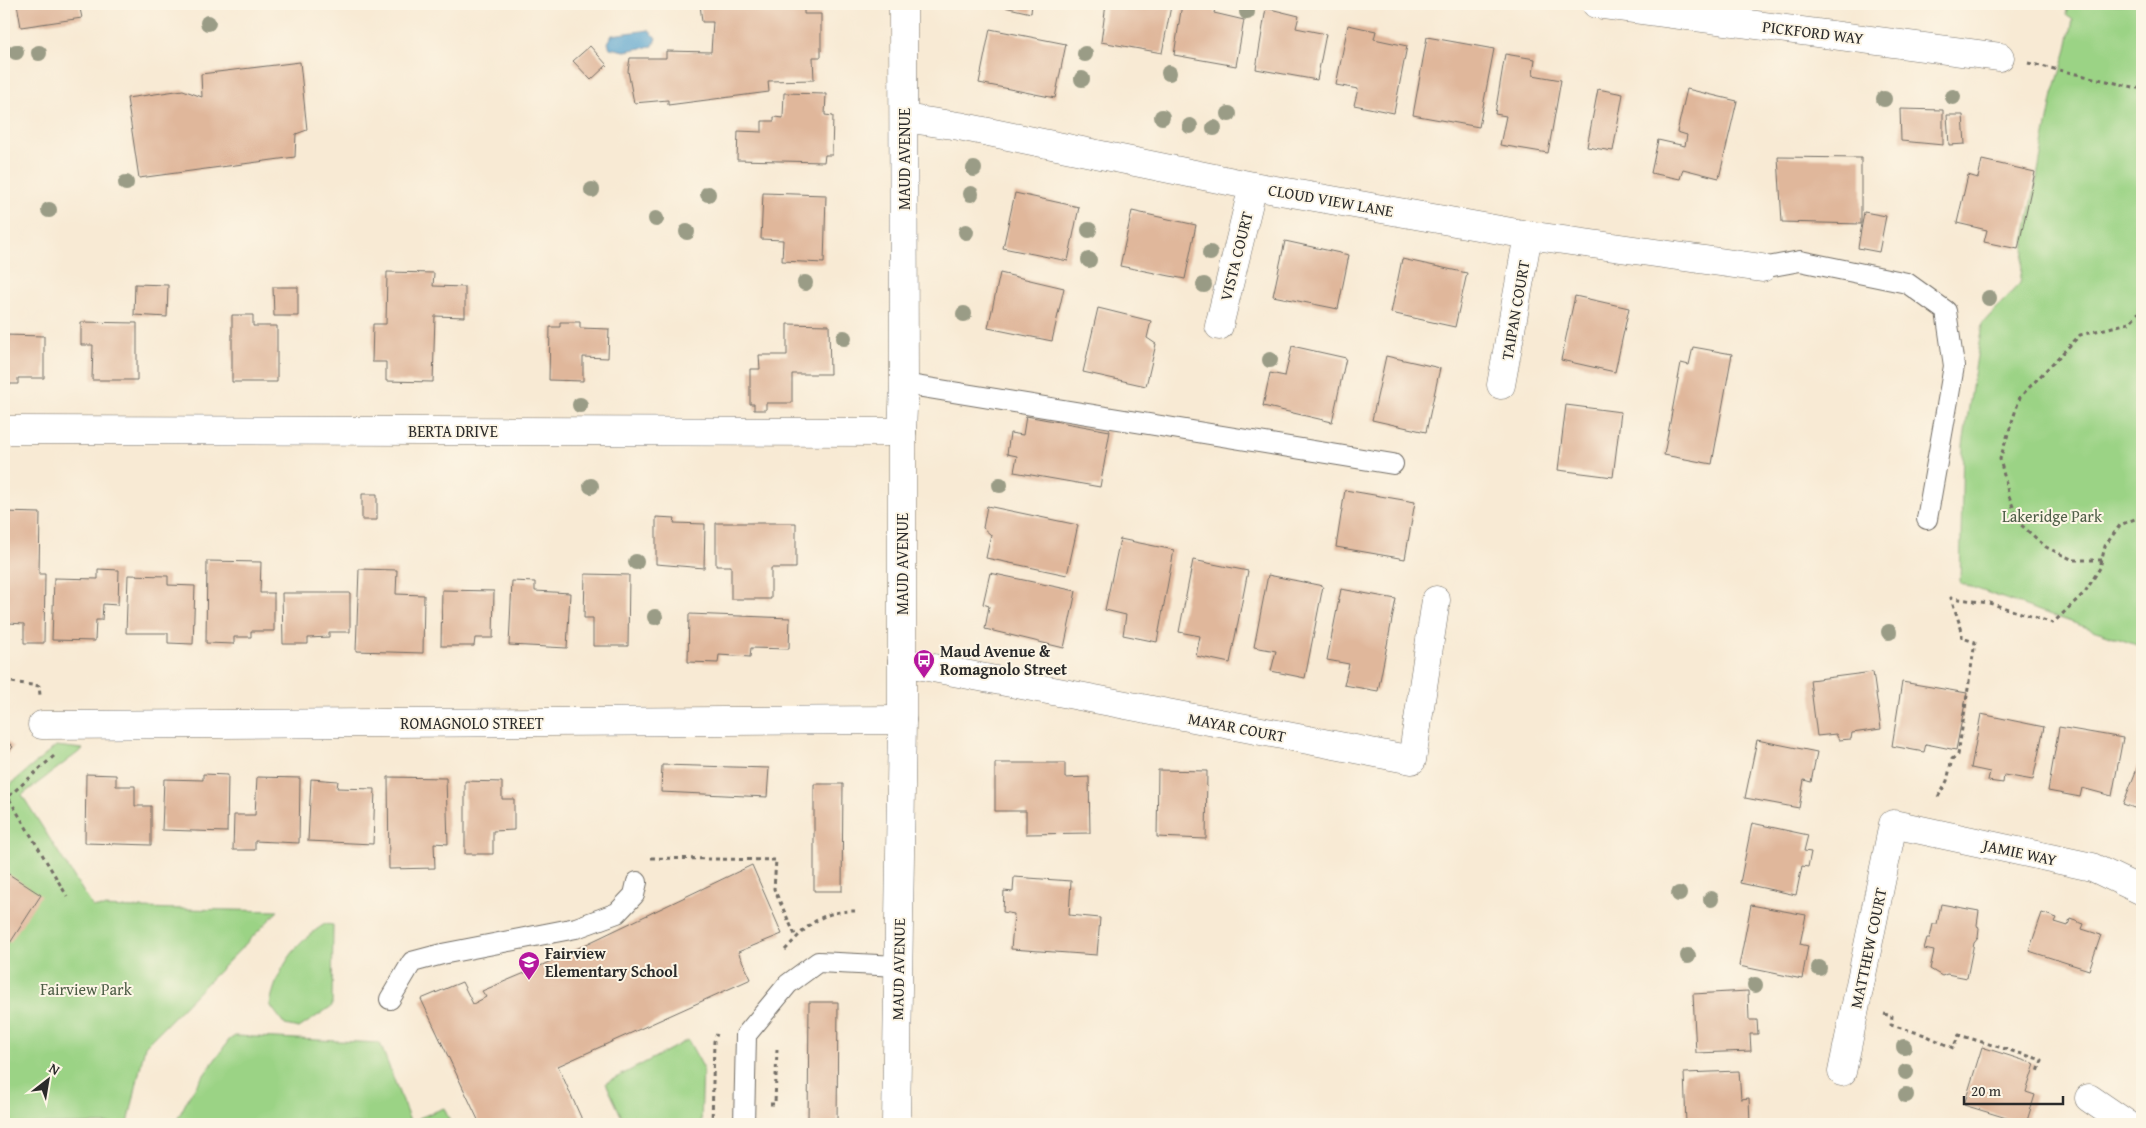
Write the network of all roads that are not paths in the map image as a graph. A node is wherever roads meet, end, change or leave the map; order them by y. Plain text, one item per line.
1 (903, 4) edge
2 (1596, 4) edge
3 (2000, 57) road end
4 (904, 118) junction
5 (1253, 186) junction
6 (1528, 234) junction
7 (1762, 268) joint
8 (1219, 326) dead end
9 (904, 384) junction
10 (1501, 386) dead end
11 (4, 430) edge
12 (902, 432) junction
13 (1393, 464) dead end
14 (1928, 519) dead end
15 (1436, 600) dead end
16 (902, 662) junction
17 (902, 720) junction
18 (42, 726) dead end
19 (1893, 824) joint
20 (637, 882) dead end
21 (2142, 891) edge
22 (898, 966) junction
23 (390, 999) dead end
24 (1842, 1072) dead end
25 (2089, 1098) dead end
26 (744, 1124) edge
27 (896, 1124) edge
28 (2127, 1124) edge

1 - 4 street, MAUD AVENUE
2 - 3 street, PICKFORD WAY
4 - 5 street, CLOUD VIEW LANE
4 - 9 street, MAUD AVENUE
5 - 6 street, CLOUD VIEW LANE
5 - 8 street, VISTA COURT
6 - 7 street, CLOUD VIEW LANE
6 - 10 street, TAIPAN COURT
7 - 14 lane
9 - 12 street, MAUD AVENUE
9 - 13 lane
11 - 12 street, BERTA DRIVE
12 - 16 street, MAUD AVENUE
15 - 16 street, MAYAR COURT
16 - 17 street, MAUD AVENUE
17 - 18 street, ROMAGNOLO STREET
17 - 22 street, MAUD AVENUE
19 - 21 street, JAMIE WAY
19 - 24 street, MATTHEW COURT
20 - 23 lane
22 - 26 lane
22 - 27 street, MAUD AVENUE
25 - 28 street

